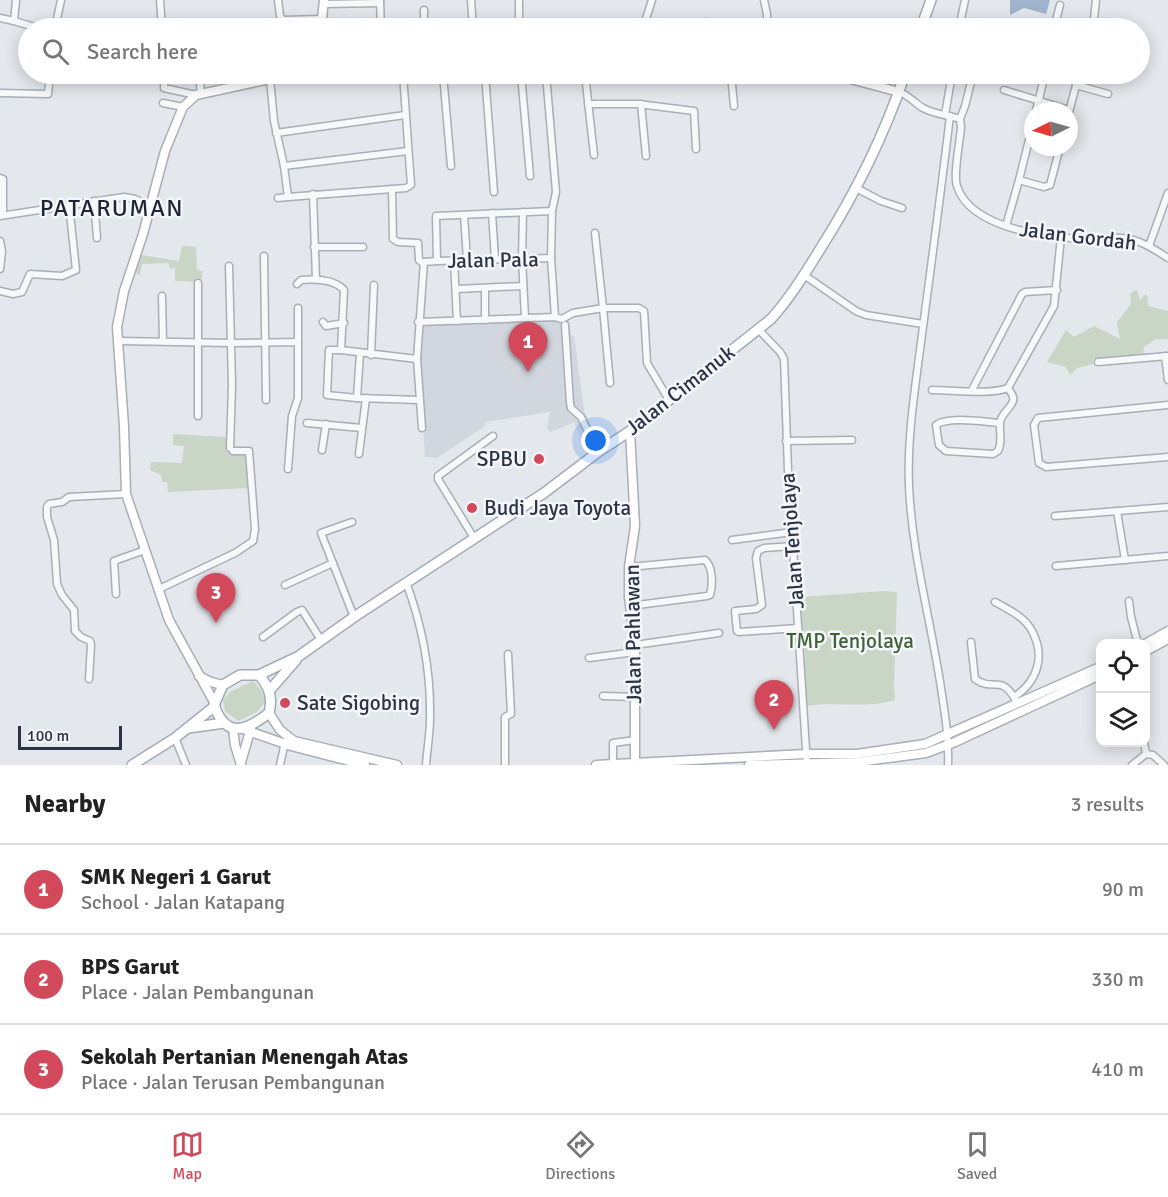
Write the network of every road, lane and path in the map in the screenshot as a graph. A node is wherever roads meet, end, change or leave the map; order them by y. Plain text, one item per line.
1 (16, 0) edge
2 (61, 0) edge
3 (160, 0) edge
4 (278, 0) edge
5 (471, 0) edge
6 (519, 0) edge
7 (652, 0) edge
8 (764, 0) edge
9 (931, 0) edge
10 (965, 0) edge
11 (1096, 0) edge
12 (380, 1) edge
13 (324, 2) edge
14 (1060, 5) dead end
15 (424, 10) dead end
16 (0, 18) edge
17 (57, 18) edge
18 (161, 18) edge
19 (282, 18) edge
20 (322, 18) edge
21 (381, 18) edge
22 (424, 18) edge
23 (472, 18) edge
24 (519, 18) edge
25 (646, 18) edge
26 (767, 18) edge
27 (925, 18) edge
28 (962, 18) edge
29 (1057, 18) edge
30 (1094, 18) edge
31 (14, 21) junction
32 (18, 22) edge
33 (49, 84) edge
34 (164, 84) edge
35 (198, 84) edge
36 (246, 84) edge
37 (271, 84) edge
38 (403, 84) edge
39 (444, 84) edge
40 (486, 84) edge
41 (522, 84) edge
42 (547, 84) edge
43 (586, 84) edge
44 (732, 84) edge
45 (869, 84) edge
46 (902, 84) edge
47 (951, 84) edge
48 (970, 84) edge
49 (1042, 84) edge
50 (1076, 85) joint
51 (1004, 90) dead end
52 (899, 92) junction
53 (0, 93) edge
54 (198, 94) junction
55 (1108, 94) dead end
56 (1039, 100) junction
57 (163, 102) dead end
58 (1044, 102) edge
59 (1071, 102) edge
60 (588, 104) junction
61 (641, 104) junction
62 (734, 106) dead end
63 (183, 107) junction
64 (405, 115) junction
65 (948, 116) junction
66 (960, 119) junction
67 (276, 133) junction
68 (696, 150) dead end
69 (408, 151) junction
70 (594, 155) dead end
71 (646, 156) dead end
72 (1025, 156) edge
73 (1058, 156) edge
74 (284, 166) junction
75 (452, 166) dead end
76 (530, 176) dead end
77 (0, 178) edge
78 (1019, 180) junction
79 (856, 188) junction
80 (392, 189) junction
81 (494, 192) dead end
82 (1168, 193) edge
83 (313, 194) junction
84 (288, 197) junction
85 (278, 198) dead end
86 (94, 201) junction
87 (69, 204) junction
88 (151, 206) junction
89 (902, 208) dead end
90 (552, 211) junction
91 (523, 212) junction
92 (492, 213) junction
93 (464, 215) junction
94 (2, 216) edge
95 (1006, 226) junction
96 (595, 233) dead end
97 (1061, 237) junction
98 (97, 238) dead end
99 (0, 241) edge
100 (1149, 246) junction
101 (314, 247) junction
102 (363, 247) dead end
103 (264, 256) dead end
104 (551, 258) junction
105 (1168, 258) edge
106 (495, 259) junction
107 (522, 259) junction
108 (454, 260) junction
109 (467, 260) junction
110 (437, 261) junction
111 (423, 264) junction
112 (229, 266) dead end
113 (0, 269) edge
114 (804, 275) junction
115 (316, 279) junction
116 (198, 283) dead end
117 (297, 284) dead end
118 (374, 285) dead end
119 (523, 286) junction
120 (485, 288) junction
121 (456, 289) junction
122 (1057, 290) junction
123 (0, 291) edge
124 (162, 296) dead end
125 (298, 308) dead end
126 (603, 308) junction
127 (555, 317) junction
128 (525, 318) junction
129 (485, 320) junction
130 (458, 321) junction
131 (323, 322) dead end
132 (418, 322) junction
133 (344, 323) junction
134 (923, 324) junction
135 (565, 325) dead end
136 (758, 328) junction
137 (119, 341) junction
138 (163, 341) junction
139 (197, 342) junction
140 (265, 342) junction
141 (298, 342) junction
142 (231, 343) junction
143 (341, 350) junction
144 (360, 353) junction
145 (371, 355) junction
146 (1167, 356) edge
147 (417, 359) junction
148 (1098, 362) dead end
149 (1168, 380) edge
150 (610, 383) dead end
151 (1008, 388) junction
152 (932, 390) dead end
153 (972, 390) junction
154 (357, 398) junction
155 (366, 399) junction
156 (266, 400) dead end
157 (419, 400) junction
158 (669, 400) junction
159 (1168, 405) edge
160 (198, 416) dead end
161 (307, 423) dead end
162 (1000, 423) junction
163 (326, 424) junction
164 (362, 428) junction
165 (422, 428) dead end
166 (630, 431) junction
167 (494, 436) dead end
168 (852, 440) dead end
169 (786, 441) junction
170 (322, 450) dead end
171 (598, 452) junction
172 (359, 453) dead end
173 (1168, 457) edge
174 (288, 468) dead end
175 (126, 494) junction
176 (1168, 507) edge
177 (1117, 511) junction
178 (1055, 516) dead end
179 (352, 522) dead end
180 (792, 532) junction
181 (474, 538) junction
182 (732, 540) dead end
183 (793, 546) junction
184 (145, 550) junction
185 (1168, 556) edge
186 (1125, 560) junction
187 (333, 563) junction
188 (1056, 566) dead end
189 (629, 567) junction
190 (406, 582) junction
191 (285, 585) dead end
192 (925, 585) dead end
193 (159, 589) junction
194 (116, 594) dead end
195 (1129, 601) dead end
196 (995, 602) dead end
197 (630, 606) junction
198 (354, 617) junction
199 (798, 628) junction
200 (1168, 631) edge
201 (719, 633) dead end
202 (263, 637) dead end
203 (322, 639) junction
204 (1137, 639) edge
205 (1168, 639) edge
206 (1150, 641) edge
207 (971, 642) dead end
208 (635, 649) junction
209 (1150, 649) edge
210 (936, 653) junction
211 (507, 654) dead end
212 (299, 656) junction
213 (589, 658) dead end
214 (1096, 669) edge
215 (259, 675) junction
216 (199, 676) junction
217 (1096, 677) edge
218 (89, 679) dead end
219 (223, 685) junction
220 (270, 690) junction
221 (603, 696) dead end
222 (636, 697) junction
223 (1016, 701) junction
224 (215, 704) junction
225 (269, 713) junction
226 (224, 723) junction
227 (187, 728) junction
228 (237, 728) junction
229 (251, 729) junction
230 (280, 730) junction
231 (175, 738) junction
232 (275, 739) junction
233 (635, 740) junction
234 (949, 740) junction
235 (286, 741) junction
236 (1145, 747) edge
237 (1146, 754) junction
238 (807, 760) edge
239 (358, 762) edge
240 (241, 764) edge
241 (607, 764) edge
242 (635, 764) edge
243 (132, 765) edge
244 (186, 765) edge
245 (280, 765) edge
246 (397, 765) edge
247 (426, 765) edge
248 (505, 765) edge
249 (596, 765) edge
250 (749, 765) edge
251 (948, 765) edge
252 (1132, 765) edge
253 (1164, 765) edge

1 - 31 street
2 - 17 street
3 - 18 street
4 - 19 street
5 - 23 street
6 - 24 street
7 - 25 street
8 - 26 street
9 - 27 main road
10 - 28 street
11 - 30 street
12 - 13 street
12 - 21 street
13 - 20 main road
14 - 29 street
15 - 22 street
16 - 31 street
31 - 32 street
33 - 53 street
34 - 54 street
35 - 54 street
36 - 54 main road
37 - 67 street
38 - 64 street
39 - 75 street
40 - 81 street
41 - 76 street
42 - 90 street
43 - 60 street
44 - 62 street
45 - 52 main road
46 - 52 main road, Jalan Cimanuk
47 - 65 street
48 - 66 street, Jalan Gordah
49 - 56 street
50 - 55 street
50 - 59 street
51 - 56 street
52 - 65 street
52 - 79 main road, Jalan Cimanuk
54 - 63 main road
56 - 58 street
57 - 63 street
60 - 61 street
60 - 70 street
61 - 68 street
61 - 71 street
63 - 88 main road
64 - 67 street
64 - 69 street
65 - 66 street
65 - 134 street
66 - 95 street, Jalan Gordah
67 - 74 street
69 - 74 street
69 - 80 street
72 - 78 street
73 - 78 street
74 - 84 street
77 - 94 street
78 - 95 street
79 - 89 street
79 - 114 main road, Jalan Cimanuk
80 - 83 street
80 - 111 street
82 - 100 street
83 - 84 street
83 - 101 street
84 - 85 street
86 - 87 street
86 - 88 street
86 - 98 street
87 - 94 street
87 - 123 street
88 - 137 main road
90 - 91 street
90 - 104 street
91 - 92 street
91 - 107 street
92 - 93 street
92 - 106 street
93 - 109 street
93 - 110 street
95 - 97 street, Jalan Gordah
96 - 126 street
97 - 100 street, Jalan Gordah
97 - 122 street
99 - 113 street
100 - 105 street, Jalan Gordah
101 - 102 street
101 - 115 street
103 - 140 street
104 - 107 street, Jalan Pala
104 - 127 street
106 - 107 street, Jalan Pala
106 - 109 street, Jalan Pala
107 - 119 street
108 - 109 street, Jalan Pala
108 - 110 street, Jalan Pala
108 - 121 street
110 - 111 street, Jalan Pala
111 - 132 street, Jalan Pala
112 - 142 street
114 - 134 street
114 - 136 main road, Jalan Cimanuk
115 - 117 street
115 - 133 street
116 - 139 street
118 - 145 street
119 - 120 street
119 - 128 street
120 - 121 street
120 - 129 street
121 - 130 street
122 - 151 street
122 - 153 street
124 - 138 street
125 - 141 street
126 - 127 street
126 - 150 street
126 - 158 street
127 - 128 street
128 - 129 street
129 - 130 street
130 - 132 street
131 - 133 street
132 - 147 street, Jalan Pala
133 - 143 street
134 - 210 street
135 - 171 street
136 - 158 main road, Jalan Cimanuk
136 - 169 street, Jalan Tenjolaya
137 - 138 street
137 - 175 main road
138 - 139 street
139 - 142 street
139 - 160 street
140 - 141 street
140 - 142 street
140 - 156 street
141 - 174 street
142 - 193 street
143 - 144 street
143 - 154 street
144 - 145 street
144 - 154 street
145 - 147 street
146 - 148 street
146 - 149 street
147 - 157 street, Jalan Pala
151 - 153 street
151 - 162 street
152 - 153 street
154 - 155 street
155 - 157 street
155 - 164 street
157 - 165 street, Jalan Pala
158 - 166 main road, Jalan Cimanuk
159 - 173 street
161 - 163 street
162 - 162 street
163 - 164 street
163 - 170 street
164 - 172 street
166 - 171 main road, Jalan Cimanuk
166 - 189 main road, Jalan Pahlawan
167 - 181 street
168 - 169 street
169 - 180 street, Jalan Tenjolaya
171 - 181 main road, Jalan Cimanuk
175 - 184 main road
175 - 218 street
176 - 177 street
177 - 178 street
177 - 186 street
179 - 187 street
180 - 182 street
180 - 183 street, Jalan Tenjolaya
181 - 190 main road, Jalan Cimanuk
183 - 199 street, Jalan Tenjolaya
183 - 199 street
184 - 193 main road
184 - 194 street
185 - 186 street
186 - 188 street
187 - 191 street
187 - 198 street
189 - 197 main road, Jalan Pahlawan
189 - 197 street
190 - 198 main road, Jalan Cimanuk
190 - 247 street
192 - 210 street
193 - 216 main road
195 - 204 street
196 - 223 street
197 - 208 main road, Jalan Pahlawan
198 - 203 main road, Jalan Cimanuk
199 - 238 street, Jalan Tenjolaya
200 - 206 main road
201 - 208 street
202 - 203 street
203 - 212 main road, Jalan Cimanuk
205 - 209 main road
207 - 223 street
208 - 213 street
208 - 222 main road, Jalan Pahlawan
210 - 234 street
211 - 248 street
212 - 215 main road
212 - 220 main road
214 - 223 main road
215 - 219 main road
215 - 220 main road
216 - 219 main road
216 - 224 main road
217 - 234 main road
219 - 224 main road
220 - 225 main road
221 - 222 street
222 - 233 main road, Jalan Pahlawan
223 - 234 main road
224 - 226 main road
224 - 227 main road
225 - 229 main road
225 - 230 main road
226 - 227 main road
226 - 228 main road
227 - 231 main road
228 - 229 main road
228 - 240 main road
229 - 232 main road
229 - 240 main road
230 - 232 main road
230 - 235 main road
231 - 243 main road
231 - 244 street
232 - 235 main road
233 - 241 street
233 - 242 main road, Jalan Pahlawan
234 - 238 main road
234 - 251 street
235 - 239 main road
235 - 245 street
236 - 237 street
237 - 252 street
237 - 253 street
238 - 242 main road
238 - 250 main road
239 - 246 main road
241 - 242 main road
241 - 249 main road

